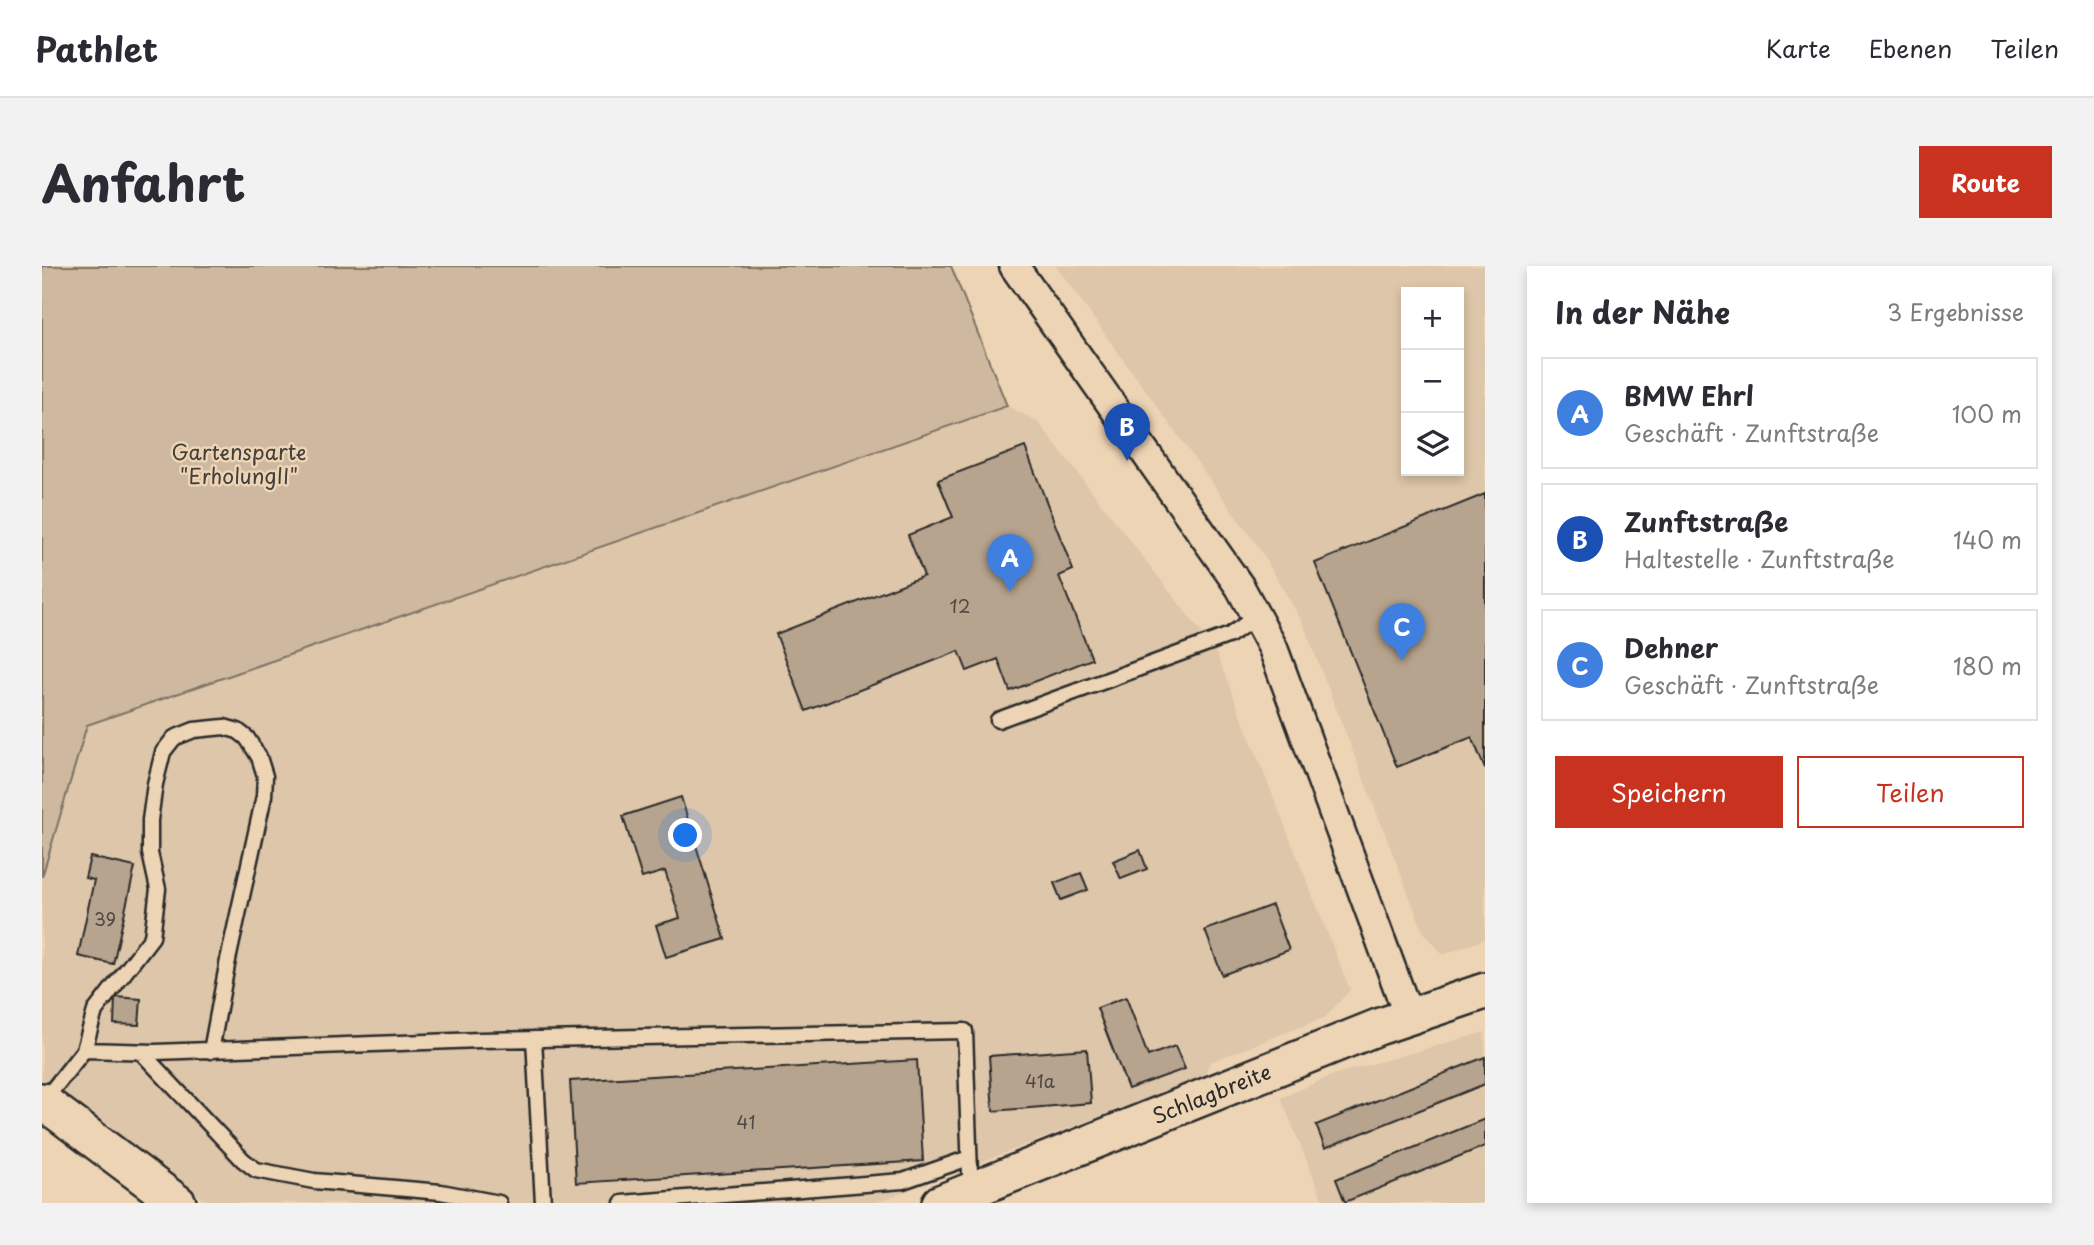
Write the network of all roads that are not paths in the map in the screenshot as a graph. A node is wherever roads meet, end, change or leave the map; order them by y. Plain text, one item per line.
1 (1014, 266) edge
2 (1257, 617) junction
3 (998, 720) dead end
4 (1485, 991) edge
5 (1409, 1017) junction
6 (534, 1039) junction
7 (84, 1050) junction
8 (211, 1051) junction
9 (141, 1052) junction
10 (42, 1102) edge
11 (973, 1173) junction
12 (178, 1203) edge
13 (499, 1203) edge
14 (543, 1203) edge
15 (622, 1203) edge
16 (940, 1203) edge

1 - 2 street
2 - 3 lane
2 - 5 street
4 - 5 street, Schlagbreite
5 - 11 street, Schlagbreite
6 - 8 lane
6 - 11 lane
6 - 14 lane
7 - 8 lane
7 - 9 lane
7 - 10 lane
8 - 9 lane
9 - 13 lane
10 - 12 street
11 - 15 lane
11 - 16 street, Schlagbreite

